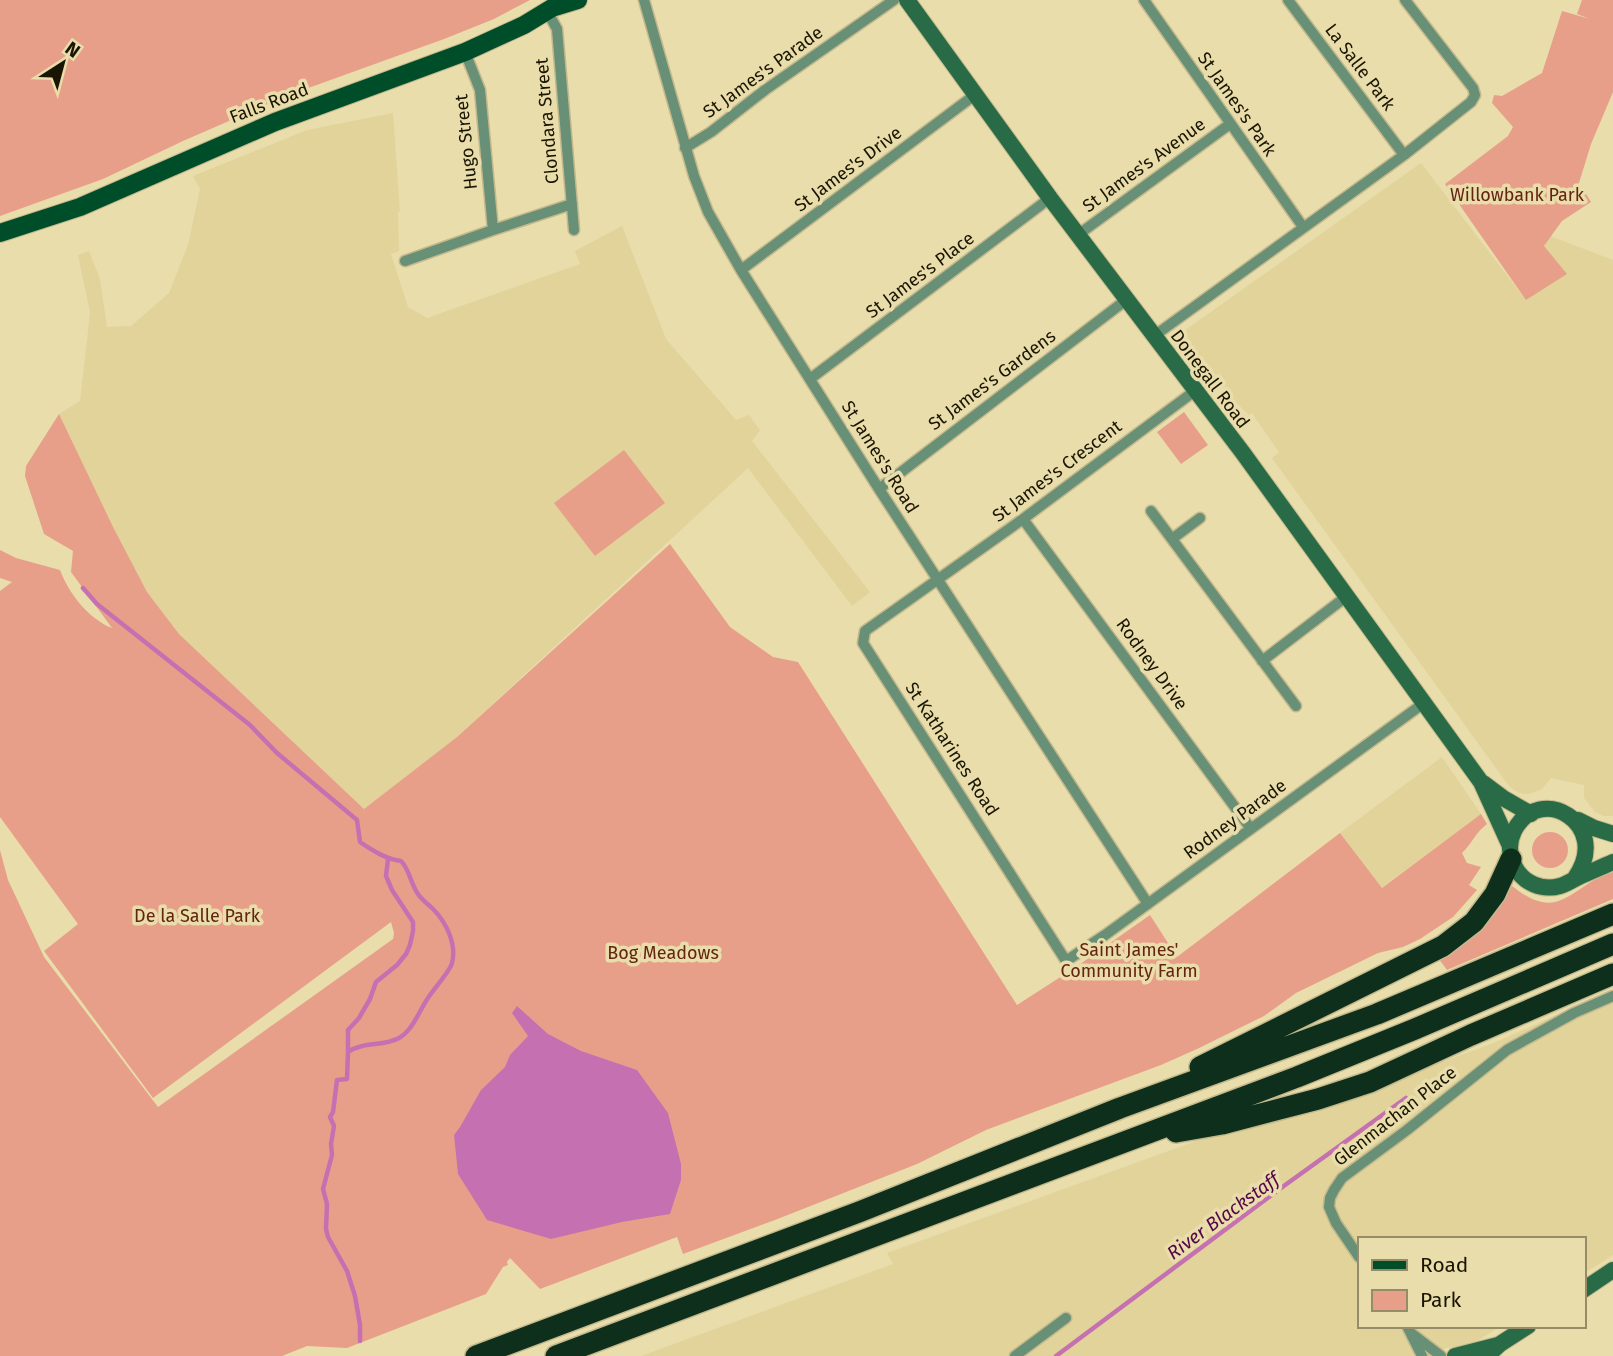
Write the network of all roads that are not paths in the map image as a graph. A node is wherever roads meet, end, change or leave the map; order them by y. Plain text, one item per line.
1 (578, 0) edge
2 (643, 0) edge
3 (894, 0) edge
4 (907, 0) edge
5 (1143, 0) edge
6 (1288, 0) edge
7 (1405, 0) edge
8 (552, 7) edge
9 (466, 52) junction
10 (976, 94) junction
11 (1230, 124) junction
12 (685, 148) junction
13 (1404, 155) junction
14 (1050, 198) junction
15 (572, 204) junction
16 (1303, 227) junction
17 (493, 230) junction
18 (574, 230) dead end
19 (0, 233) edge
20 (1079, 234) junction
21 (405, 261) dead end
22 (741, 270) junction
23 (1126, 300) junction
24 (1154, 336) junction
25 (810, 379) junction
26 (1196, 390) junction
27 (879, 489) junction
28 (1151, 511) dead end
29 (1200, 518) dead end
30 (1023, 519) junction
31 (1172, 539) junction
32 (938, 579) junction
33 (1347, 596) junction
34 (1262, 661) junction
35 (1424, 703) junction
36 (1296, 706) dead end
37 (1482, 782) junction
38 (1531, 814) junction
39 (1576, 819) junction
40 (1251, 830) junction
41 (1613, 834) edge
42 (1510, 852) junction
43 (1613, 862) edge
44 (1576, 878) junction
45 (1148, 904) junction
46 (1613, 914) edge
47 (1613, 944) edge
48 (1066, 961) joint
49 (1613, 974) edge
50 (1613, 996) edge
51 (1120, 1108) junction
52 (1139, 1136) junction
53 (1358, 1256) edge
54 (1613, 1270) edge
55 (1585, 1289) edge
56 (1066, 1318) dead end
57 (1525, 1328) edge
58 (1409, 1329) edge
59 (1500, 1344) junction
60 (476, 1356) edge
61 (556, 1356) edge
62 (1015, 1356) edge
63 (1422, 1356) edge
64 (1441, 1356) edge
65 (1455, 1356) edge
66 (1487, 1356) edge

1 - 8 main road, Falls Road
2 - 12 street, St James's Road
3 - 12 street, St James's Parade
4 - 10 street, Donegall Road
5 - 11 street, St James's Park
6 - 13 street, La Salle Park
7 - 13 street
8 - 9 main road, Falls Road
8 - 15 street, Clondara Street
9 - 17 street, Hugo Street
9 - 19 main road, Falls Road
10 - 14 street, Donegall Road
10 - 22 street, St James's Drive
11 - 16 street, St James's Park
11 - 20 street, St James's Avenue
12 - 22 street, St James's Road
13 - 16 street
14 - 20 street, Donegall Road
14 - 25 street, St James's Place
15 - 17 street
15 - 18 street, Clondara Street
16 - 24 street
17 - 21 street
20 - 23 street, Donegall Road
22 - 25 street, St James's Road
23 - 24 street, Donegall Road
23 - 27 street, St James's Gardens
24 - 26 street, Donegall Road
25 - 27 street, St James's Road
26 - 30 street, St James's Crescent
26 - 33 street, Donegall Road
27 - 32 street, St James's Road
28 - 31 street
29 - 31 street
30 - 32 street, St James's Crescent
30 - 40 street, Rodney Drive
31 - 34 street
32 - 45 street, St James's Road
32 - 48 street, St Katharines Road
33 - 34 street
33 - 35 street, Donegall Road
34 - 36 street
35 - 37 street, Donegall Road
35 - 40 street, Rodney Parade
37 - 38 street, Donegall Road
37 - 42 street, Donegall Road
38 - 39 street
38 - 42 street
39 - 41 street
39 - 44 street
40 - 45 street, Rodney Parade
42 - 44 street
42 - 51 highway
43 - 44 street
45 - 48 street, Rodney Parade
46 - 51 highway
47 - 52 highway
49 - 52 highway
50 - 53 street, Glenmachan Place
51 - 60 highway
52 - 61 highway
54 - 55 street
56 - 62 street
57 - 59 street
58 - 63 street
58 - 64 street
59 - 65 street
59 - 66 street

